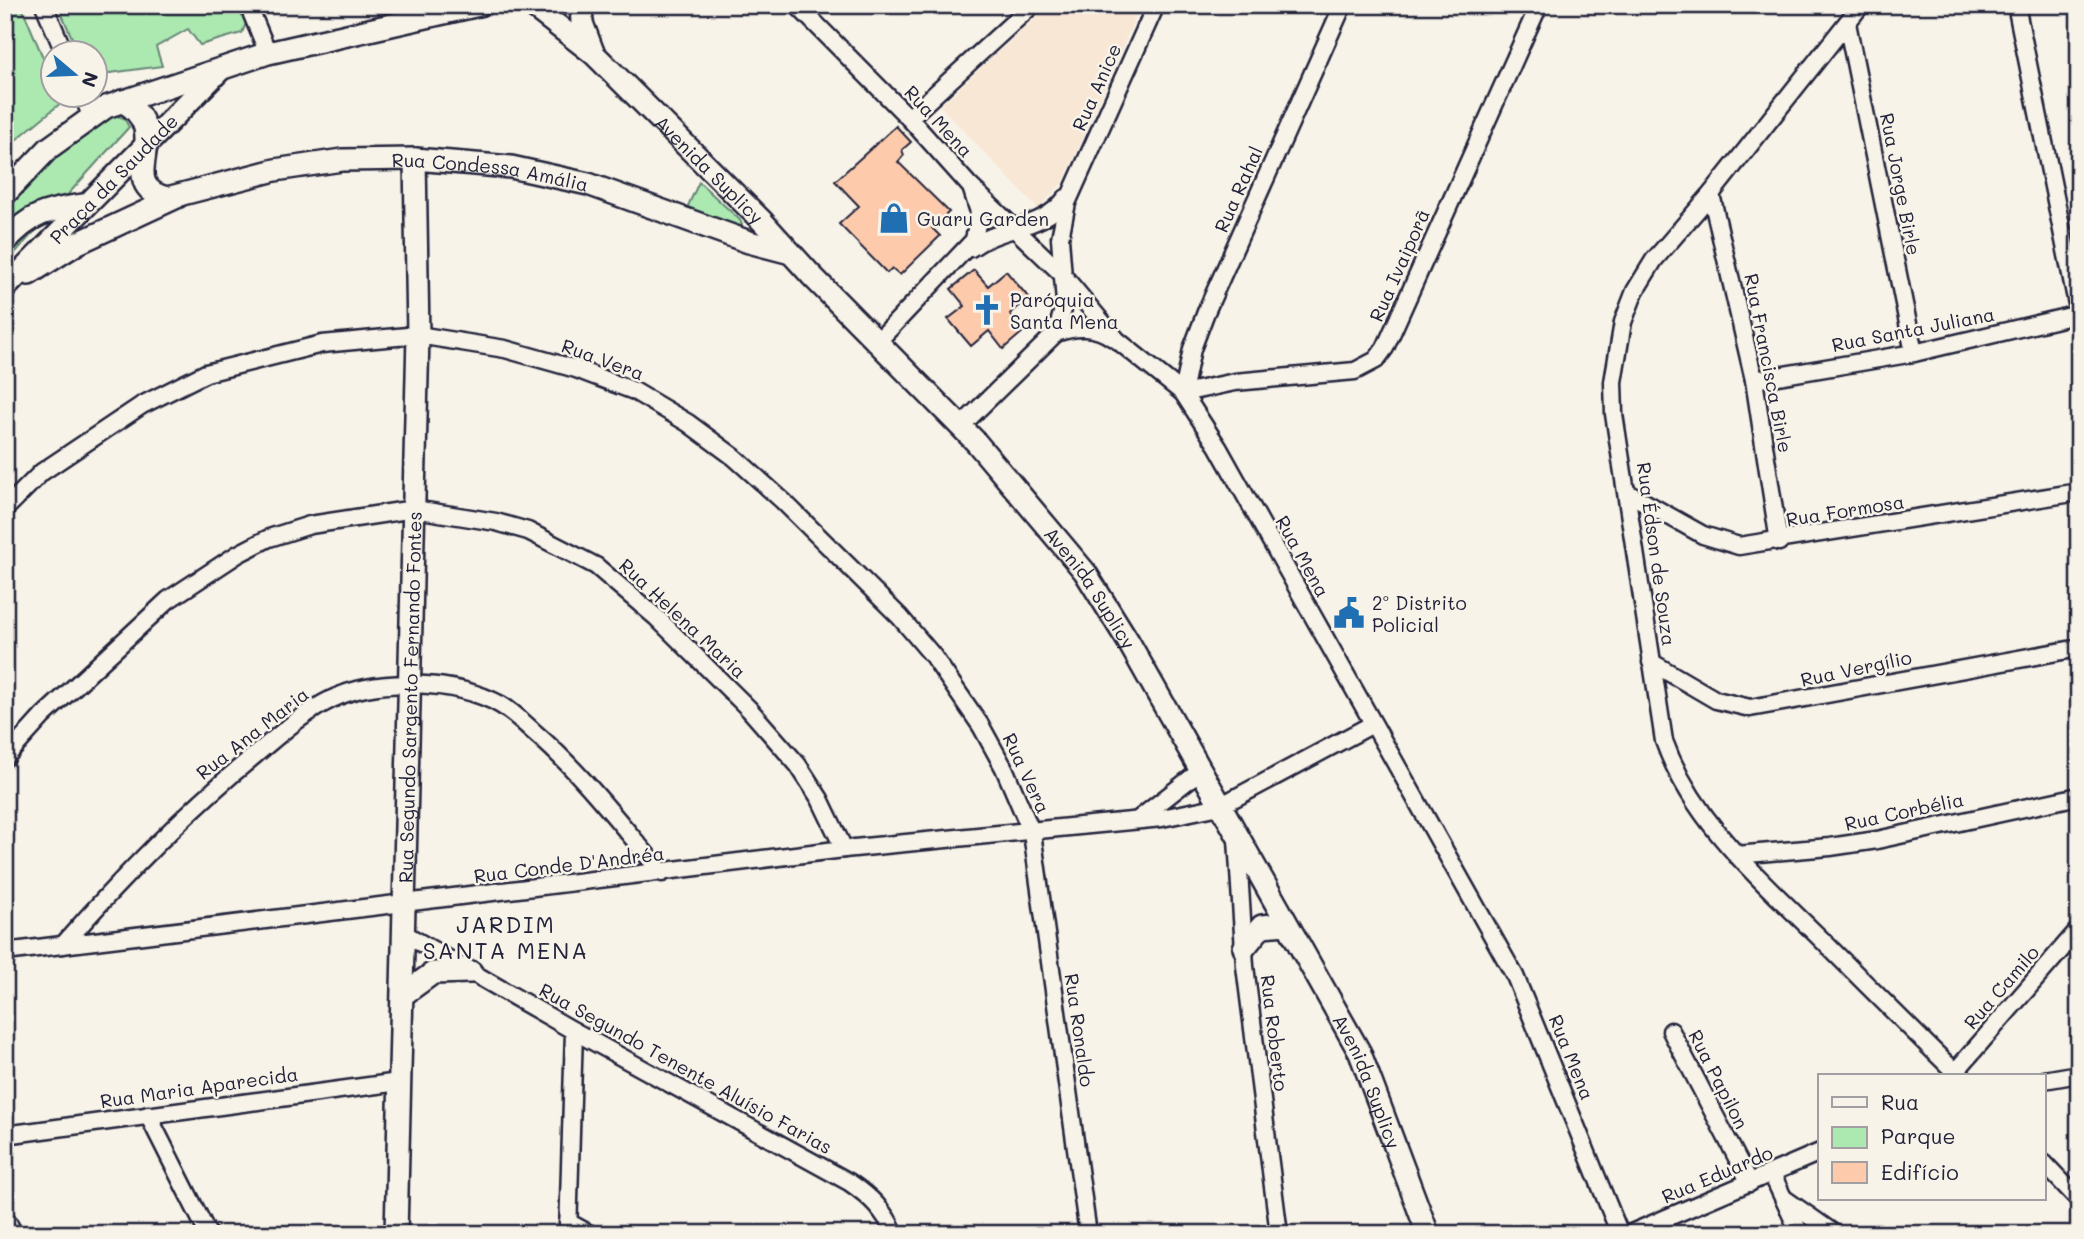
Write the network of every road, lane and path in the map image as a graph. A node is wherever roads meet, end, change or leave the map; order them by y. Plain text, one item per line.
1 (44, 5) edge
2 (248, 5) edge
3 (479, 5) edge
4 (531, 5) edge
5 (581, 5) edge
6 (796, 5) edge
7 (1032, 5) edge
8 (1156, 5) edge
9 (1343, 5) edge
10 (1539, 5) edge
11 (1861, 5) edge
12 (2016, 5) edge
13 (457, 7) edge
14 (1847, 23) junction
15 (58, 38) edge
16 (268, 53) junction
17 (594, 54) junction
18 (222, 68) junction
19 (122, 101) junction
20 (88, 108) edge
21 (91, 115) junction
22 (909, 118) junction
23 (146, 147) junction
24 (415, 159) junction
25 (969, 185) junction
26 (1074, 187) junction
27 (5, 194) edge
28 (1711, 194) junction
29 (181, 196) junction
30 (84, 205) junction
31 (1015, 228) junction
32 (5, 242) edge
33 (965, 251) junction
34 (792, 253) junction
35 (1061, 273) junction
36 (5, 290) edge
37 (2079, 314) edge
38 (1056, 333) junction
39 (418, 335) junction
40 (879, 340) junction
41 (1118, 340) junction
42 (1914, 353) junction
43 (1754, 380) junction
44 (1183, 393) junction
45 (961, 426) junction
46 (2079, 492) edge
47 (1628, 493) junction
48 (5, 509) edge
49 (414, 509) junction
50 (1779, 542) junction
51 (2079, 648) edge
52 (1651, 662) junction
53 (410, 684) junction
54 (1371, 724) junction
55 (5, 758) edge
56 (1200, 771) junction
57 (2079, 796) edge
58 (1220, 806) junction
59 (1138, 819) junction
60 (1032, 833) junction
61 (1236, 836) junction
62 (844, 849) junction
63 (1736, 855) junction
64 (662, 873) junction
65 (405, 906) junction
66 (1286, 924) junction
67 (2079, 929) edge
68 (405, 934) junction
69 (63, 945) junction
70 (1244, 948) junction
71 (5, 952) edge
72 (471, 972) junction
73 (404, 994) junction
74 (574, 1031) junction
75 (1671, 1031) dead end
76 (1957, 1074) edge
77 (2079, 1074) edge
78 (2046, 1080) edge
79 (399, 1082) junction
80 (148, 1115) junction
81 (5, 1135) edge
82 (1818, 1153) edge
83 (2046, 1165) edge
84 (1772, 1174) junction
85 (1750, 1183) junction
86 (1783, 1198) junction
87 (2079, 1200) edge
88 (5, 1222) edge
89 (568, 1228) edge
90 (11, 1234) edge
91 (208, 1234) edge
92 (396, 1234) edge
93 (590, 1234) edge
94 (895, 1234) edge
95 (1087, 1234) edge
96 (1279, 1234) edge
97 (1428, 1234) edge
98 (1620, 1234) edge
99 (1629, 1234) edge
100 (1800, 1234) edge
101 (1835, 1234) edge

1 - 15 street
2 - 16 street
3 - 13 street
4 - 17 street, Avenida Suplicy
5 - 17 street, Avenida Suplicy
6 - 22 street, Rua Mena
7 - 22 street
8 - 26 street, Rua Anice
9 - 44 street, Rua Rahal
10 - 44 street, Rua Ivaiporã
11 - 14 street, Rua Édson de Souza
12 - 37 street
13 - 16 street
14 - 28 street, Rua Édson de Souza
14 - 42 street, Rua Jorge Birle
16 - 18 street
17 - 34 street, Avenida Suplicy
18 - 19 street
18 - 23 street, Praça da Saudade
19 - 21 street
19 - 23 street
20 - 21 street
21 - 27 street
22 - 25 street, Rua Mena
23 - 29 street
23 - 30 street, Praça da Saudade
24 - 29 street, Rua Condessa Amália
24 - 34 street, Rua Condessa Amália
24 - 39 street, Rua Segundo Sargento Fernando Fontes
25 - 31 street, Rua Mena
25 - 33 street
26 - 31 street, Rua Anice
26 - 35 street, Rua Anice
28 - 43 street, Rua Francisca Birle
28 - 47 street, Rua Édson de Souza
29 - 36 street, Rua Condessa Amália
30 - 32 street
30 - 36 street, Praça da Saudade
31 - 33 street, Rua Anice
31 - 35 street, Rua Mena
33 - 40 street
34 - 40 street, Avenida Suplicy
35 - 38 street, Rua Anice
35 - 41 street, Rua Mena
37 - 42 street, Rua Santa Juliana
38 - 41 street
38 - 45 street
39 - 48 street, Rua Vera
39 - 49 street, Rua Segundo Sargento Fernando Fontes
39 - 60 street, Rua Vera
40 - 45 street, Avenida Suplicy
41 - 44 street, Rua Mena
42 - 43 street, Rua Santa Juliana
43 - 50 street, Rua Francisca Birle
44 - 54 street, Rua Mena
45 - 56 street, Avenida Suplicy
46 - 50 street, Rua Formosa
47 - 50 street, Rua Formosa
47 - 52 street, Rua Édson de Souza
49 - 53 street, Rua Segundo Sargento Fernando Fontes
49 - 55 street, Rua Helena Maria
49 - 62 street, Rua Helena Maria
51 - 52 street, Rua Vergílio
52 - 63 street, Rua Édson de Souza
53 - 64 street, Rua Ana Maria
53 - 65 street, Rua Segundo Sargento Fernando Fontes
53 - 69 street, Rua Ana Maria
54 - 58 street, Rua Conde D'Andréa
54 - 98 street, Rua Mena
56 - 58 street, Avenida Suplicy
56 - 59 street
57 - 63 street, Rua Corbélia
58 - 59 street, Rua Conde D'Andréa
58 - 61 street, Avenida Suplicy
59 - 60 street, Rua Conde D'Andréa
60 - 62 street, Rua Conde D'Andréa
60 - 95 street, Rua Ronaldo
61 - 66 street, Avenida Suplicy
61 - 70 street, Rua Roberto
62 - 64 street, Rua Conde D'Andréa
63 - 76 street, Rua Édson de Souza
64 - 65 street, Rua Conde D'Andréa
65 - 68 street, Rua Segundo Sargento Fernando Fontes
65 - 69 street, Rua Conde D'Andréa
66 - 70 street
66 - 97 street, Avenida Suplicy
67 - 76 street, Rua Camilo
68 - 72 street, Rua Segundo Tenente Aluísio Farias
68 - 73 street, Rua Segundo Sargento Fernando Fontes
69 - 71 street, Rua Conde D'Andréa
70 - 96 street, Rua Roberto
72 - 73 street
72 - 74 street, Rua Segundo Tenente Aluísio Farias
73 - 79 street, Rua Segundo Sargento Fernando Fontes
74 - 89 street
74 - 94 street, Rua Segundo Tenente Aluísio Farias
75 - 85 street, Rua Papilon
77 - 78 street
79 - 80 street, Rua Maria Aparecida
79 - 92 street, Rua Segundo Sargento Fernando Fontes
80 - 81 street, Rua Maria Aparecida
80 - 91 street
82 - 84 street, Rua Eduardo
83 - 87 street
84 - 85 street, Rua Eduardo
84 - 86 street
85 - 99 street, Rua Eduardo
86 - 100 street
86 - 101 street
88 - 90 street
89 - 93 street

